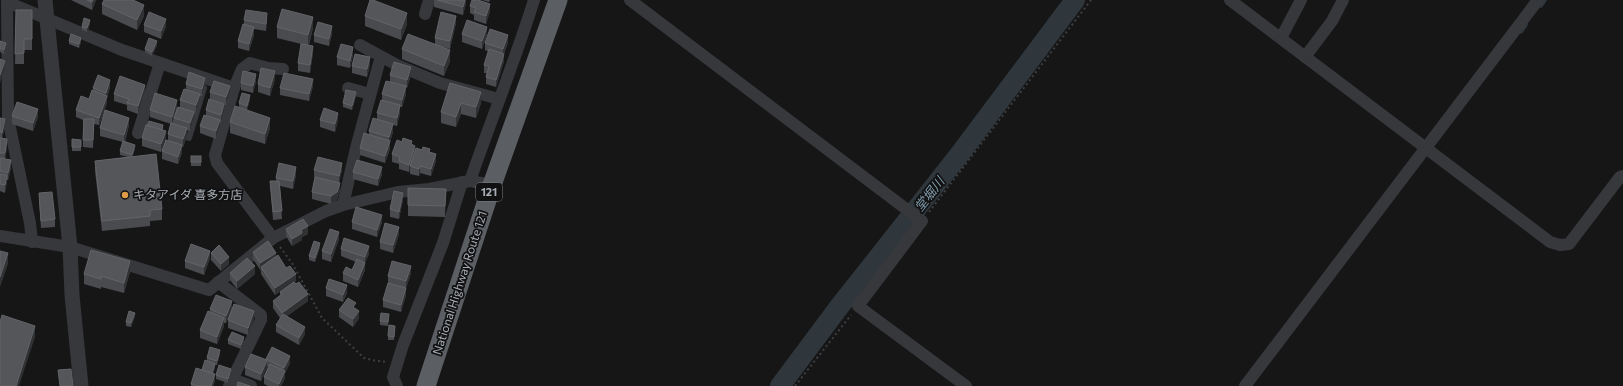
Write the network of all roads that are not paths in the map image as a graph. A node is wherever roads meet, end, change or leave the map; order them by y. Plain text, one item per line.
1 (46, 0) edge
2 (429, 0) edge
3 (534, 0) edge
4 (558, 0) edge
5 (630, 0) edge
6 (1302, 0) edge
7 (1343, 0) edge
8 (1538, 0) edge
9 (7, 1) edge
10 (1235, 2) edge
11 (425, 14) dead end
12 (47, 18) junction
13 (1281, 38) junction
14 (360, 45) dead end
15 (1305, 57) junction
16 (160, 63) junction
17 (379, 63) dead end
18 (284, 69) dead end
19 (207, 78) junction
20 (234, 88) junction
21 (348, 88) dead end
22 (370, 94) junction
23 (499, 99) junction
24 (138, 133) dead end
25 (189, 138) dead end
26 (1427, 148) junction
27 (1623, 176) edge
28 (466, 181) junction
29 (492, 184) junction
30 (343, 205) junction
31 (0, 236) edge
32 (273, 238) junction
33 (32, 242) junction
34 (70, 247) junction
35 (218, 282) junction
36 (231, 382) edge
37 (81, 386) edge
38 (251, 386) edge
39 (397, 386) edge
40 (426, 386) edge
41 (966, 386) edge
42 (1245, 386) edge

1 - 12 street
2 - 11 street
3 - 23 street
4 - 29 highway, National Highway Route 121 / 121
5 - 41 street
6 - 13 street
7 - 15 street
8 - 26 street
9 - 12 street
9 - 33 street
10 - 13 street
12 - 16 street
12 - 34 street
13 - 15 street
14 - 23 street
15 - 26 street
16 - 19 street
16 - 24 street
17 - 22 street
18 - 20 street
19 - 20 street
19 - 25 lane
20 - 32 street
21 - 22 street
22 - 30 street
23 - 28 street
26 - 27 street
26 - 42 street
28 - 29 street
28 - 30 street
28 - 39 street
29 - 40 highway, National Highway Route 121 / 121
30 - 32 street
31 - 33 street
32 - 35 street
33 - 34 street
34 - 35 street
34 - 37 street
35 - 36 street
36 - 38 street

